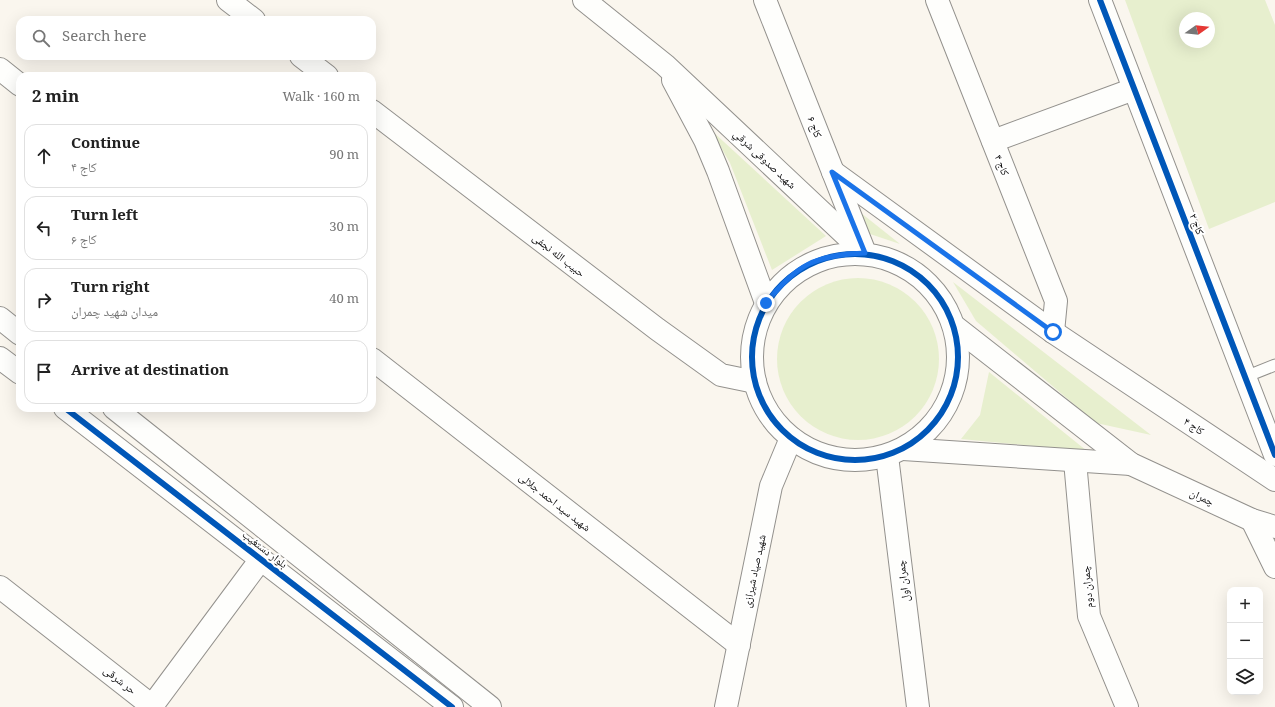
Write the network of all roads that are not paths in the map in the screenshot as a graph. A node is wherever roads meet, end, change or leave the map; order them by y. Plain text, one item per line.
1 (228, 0) edge
2 (584, 0) edge
3 (765, 0) edge
4 (937, 0) edge
5 (1100, 0) edge
6 (249, 16) edge
7 (306, 60) edge
8 (665, 65) junction
9 (0, 69) edge
10 (322, 72) edge
11 (16, 82) edge
12 (1134, 89) junction
13 (376, 114) edge
14 (993, 141) junction
15 (832, 172) junction
16 (865, 253) junction
17 (766, 303) junction
18 (0, 318) edge
19 (954, 326) junction
20 (16, 331) edge
21 (1053, 332) junction
22 (0, 358) edge
23 (376, 362) edge
24 (1275, 365) edge
25 (16, 371) edge
26 (1245, 377) junction
27 (755, 382) junction
28 (70, 412) edge
29 (119, 412) edge
30 (791, 438) junction
31 (895, 453) junction
32 (1275, 455) edge
33 (1075, 461) junction
34 (1131, 464) junction
35 (1275, 480) edge
36 (1252, 520) junction
37 (1275, 527) edge
38 (261, 559) junction
39 (1275, 567) edge
40 (0, 586) edge
41 (739, 644) junction
42 (152, 706) edge
43 (452, 707) edge
44 (490, 707) edge
45 (726, 707) edge
46 (918, 707) edge
47 (1127, 707) edge

1 - 6 street
2 - 8 street, شهید صدوقی شرقي
3 - 15 street, کاج ۶
4 - 14 street, کاج ۴
5 - 12 street, کاج ۲
7 - 10 street
8 - 16 street, شهید صدوقی شرقي
8 - 17 street, شهید صدوقی شرقي
9 - 11 street
12 - 14 street
12 - 26 street, کاج ۲
13 - 27 street, حبیب الله نجفی
14 - 21 street, کاج ۴
15 - 16 street, کاج ۶
15 - 21 street, کاج ۴
16 - 17 street
16 - 19 street
17 - 27 street
18 - 20 street
19 - 31 street
19 - 34 street
21 - 35 street, کاج ۴
22 - 25 street
23 - 41 street, شهید سید احمد جلالی
24 - 26 lane
26 - 32 street, کاج ۲
27 - 30 street
28 - 38 street, بلوار دستغیب
29 - 44 street, بلوار دستغیب
30 - 31 street
30 - 41 street, شهید صیاد شیرازی
31 - 33 street
31 - 46 street, چمران اول
33 - 34 street
33 - 47 street, چمران دوم
34 - 36 street, چمران
36 - 37 street, چمران
36 - 39 street
38 - 42 street, حر شرقی
38 - 43 street, بلوار دستغیب
40 - 42 street, حر شرقی
41 - 45 street, شهید صیاد شیرازی

